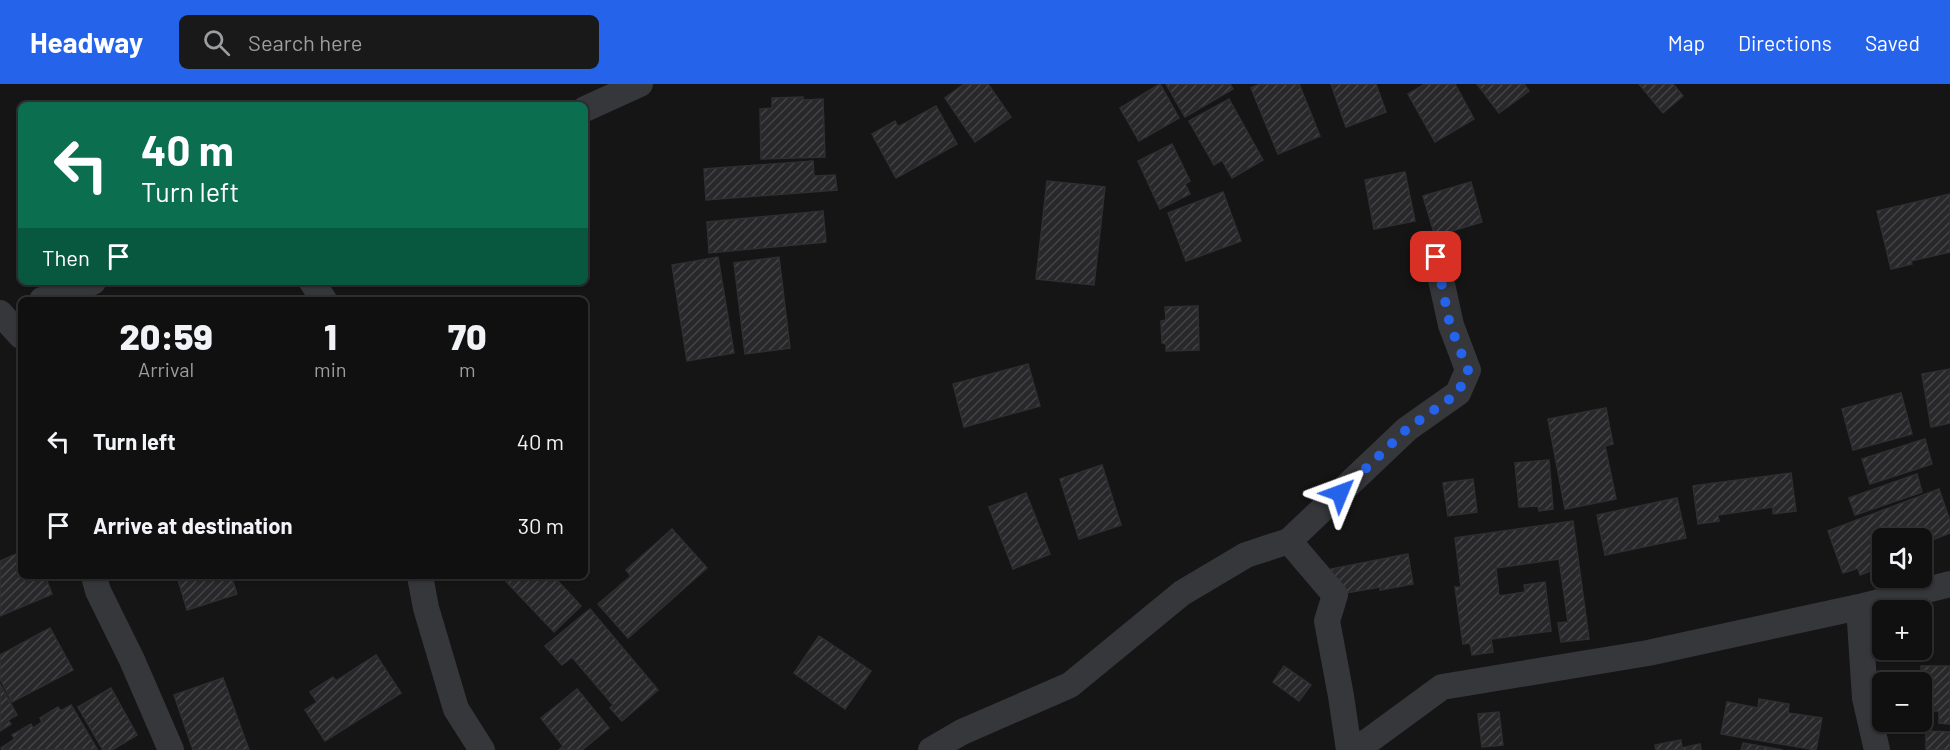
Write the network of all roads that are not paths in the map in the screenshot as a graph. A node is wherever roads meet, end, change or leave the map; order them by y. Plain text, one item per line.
1 (640, 84) edge
2 (588, 108) edge
3 (1436, 257) dead end
4 (84, 285) edge
5 (50, 297) edge
6 (1289, 541) junction
7 (95, 579) edge
8 (421, 579) edge
9 (1950, 584) edge
10 (1859, 606) junction
11 (171, 750) edge
12 (482, 750) edge
13 (932, 750) edge
14 (1349, 750) edge
15 (1356, 750) edge
16 (1876, 750) edge

1 - 2 street
3 - 6 street
4 - 5 street
6 - 13 street
6 - 14 street
7 - 11 street
8 - 12 street
9 - 10 street
10 - 15 street
10 - 16 street

